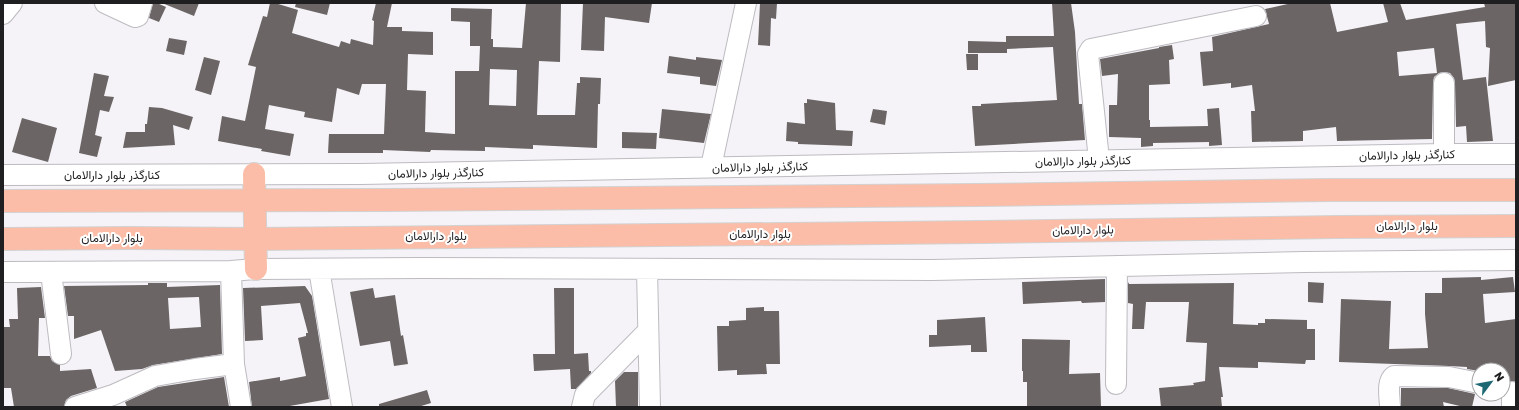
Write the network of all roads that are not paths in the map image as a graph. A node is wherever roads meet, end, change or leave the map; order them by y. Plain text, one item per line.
1 (12, 3) edge
2 (105, 3) edge
3 (142, 3) edge
4 (746, 3) edge
5 (3, 14) edge
6 (1256, 16) dead end
7 (1444, 83) dead end
8 (1444, 154) junction
9 (1516, 154) edge
10 (1099, 160) junction
11 (711, 168) junction
12 (254, 174) junction
13 (3, 175) edge
14 (1516, 190) edge
15 (3, 201) edge
16 (254, 201) junction
17 (1516, 226) edge
18 (3, 239) edge
19 (255, 239) junction
20 (1516, 260) edge
21 (1117, 266) junction
22 (319, 268) junction
23 (256, 269) junction
24 (647, 269) junction
25 (231, 271) junction
26 (3, 272) edge
27 (51, 272) junction
28 (648, 331) junction
29 (61, 354) dead end
30 (234, 364) junction
31 (1471, 381) edge
32 (1116, 384) dead end
33 (115, 401) edge
34 (75, 407) edge
35 (242, 407) edge
36 (342, 407) edge
37 (582, 407) edge
38 (650, 407) edge
39 (1390, 407) edge

1 - 5 street
2 - 3 street
4 - 11 street
6 - 10 street
7 - 8 street
8 - 9 street, کنارگذر بلوار دارالامان
8 - 10 street, کنارگذر بلوار دارالامان
10 - 11 street, کنارگذر بلوار دارالامان
11 - 12 street, کنارگذر بلوار دارالامان
12 - 13 street, کنارگذر بلوار دارالامان
12 - 16 main road
14 - 16 main road
15 - 16 main road
16 - 19 main road
17 - 19 main road, بلوار دارالامان
18 - 19 main road, بلوار دارالامان
19 - 23 main road
20 - 21 street
21 - 24 street
21 - 32 street
22 - 23 street
22 - 24 street
22 - 36 street
23 - 25 street
24 - 28 street
25 - 27 street
25 - 30 street
26 - 27 street
27 - 29 street
28 - 37 street
28 - 38 street
30 - 33 street
30 - 35 street
31 - 39 street
33 - 34 street

